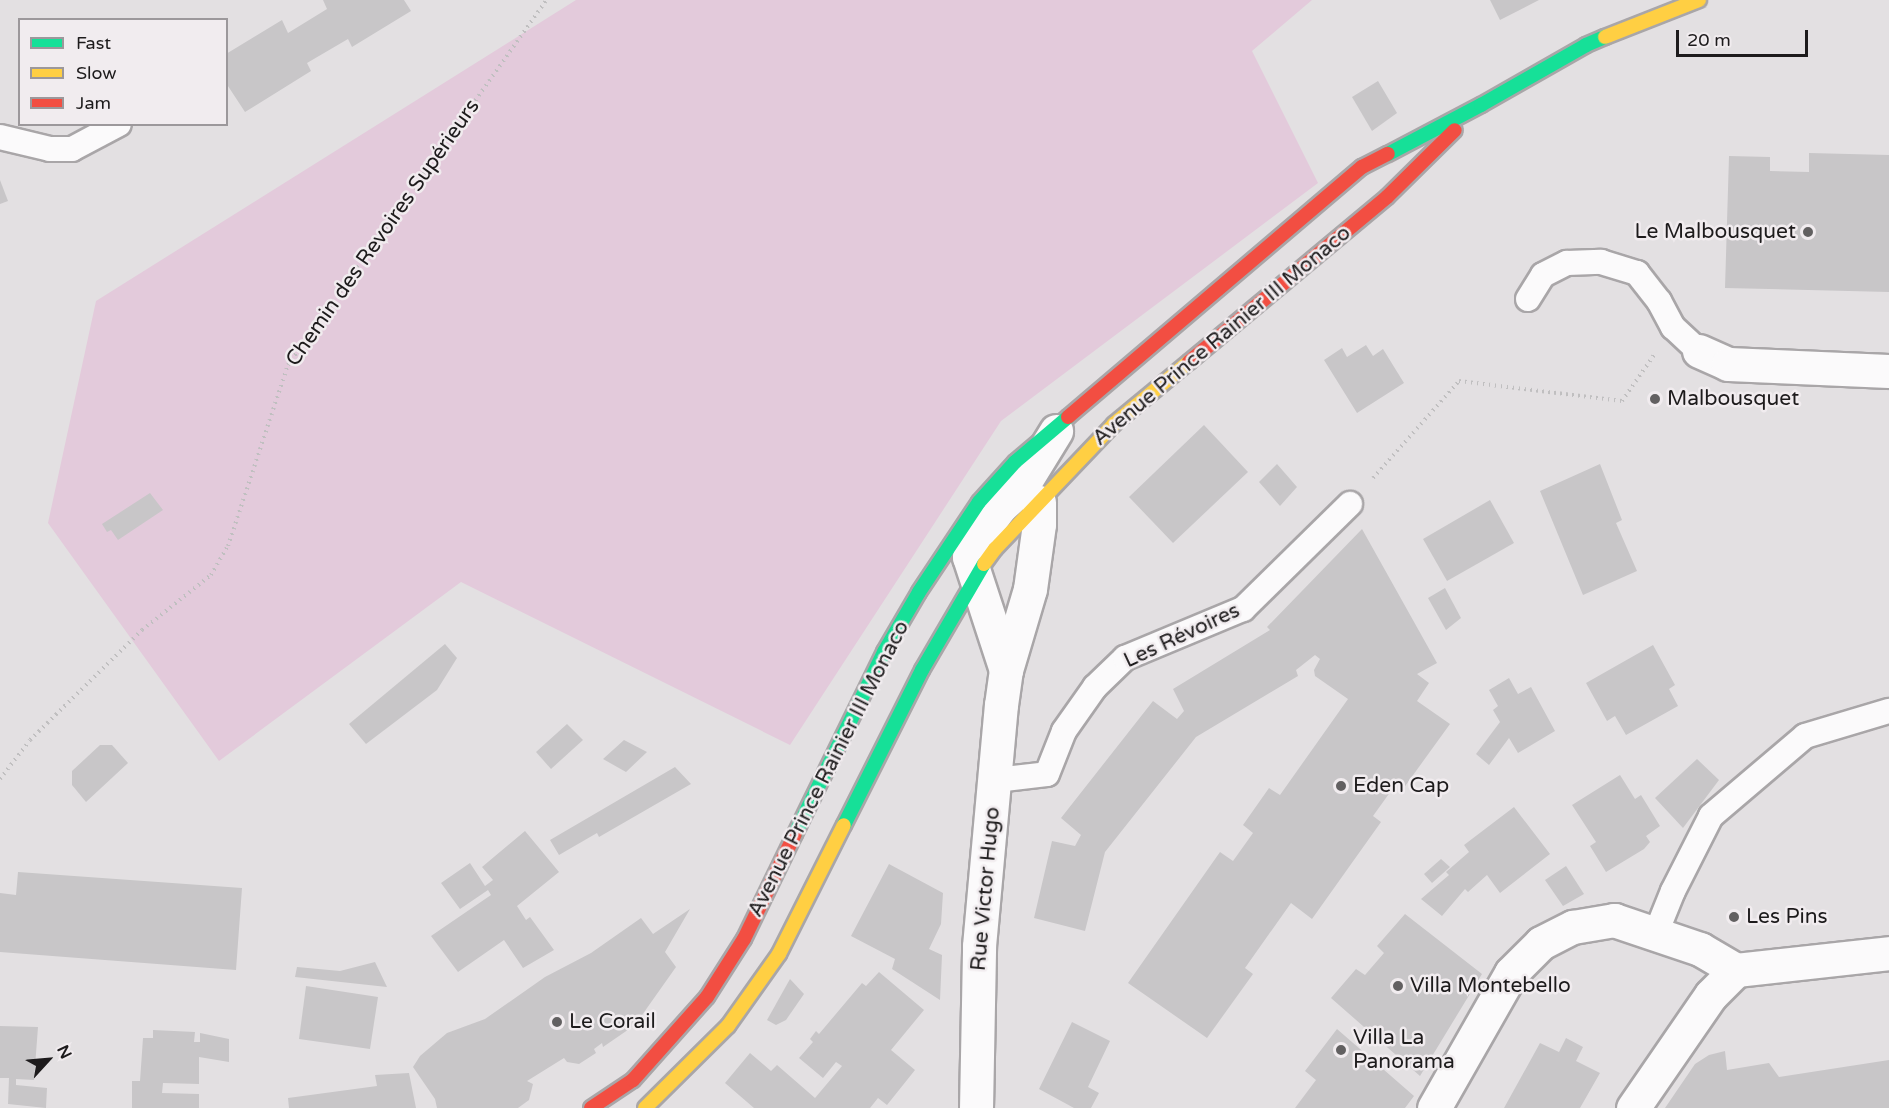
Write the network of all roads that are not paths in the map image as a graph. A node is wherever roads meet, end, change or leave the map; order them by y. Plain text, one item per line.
1 (1699, 0) edge
2 (1481, 105) junction
3 (115, 126) edge
4 (0, 137) edge
5 (1528, 299) dead end
6 (1699, 351) joint
7 (1889, 371) edge
8 (1061, 423) junction
9 (1039, 502) junction
10 (1350, 504) road end
11 (973, 564) junction
12 (938, 585) dead end
13 (1030, 589) junction
14 (920, 592) junction
15 (1006, 670) junction
16 (1889, 711) edge
17 (996, 780) junction
18 (1656, 933) junction
19 (1889, 953) edge
20 (1736, 970) junction
21 (728, 997) junction
22 (591, 1108) edge
23 (645, 1108) edge
24 (976, 1108) edge
25 (1434, 1108) edge
26 (1633, 1108) edge

1 - 2 main road, Avenue Prince Rainier III Monaco
2 - 8 main road, Avenue Prince Rainier III Monaco
2 - 9 main road, Avenue Prince Rainier III Monaco
3 - 4 lane
5 - 6 lane
6 - 7 street
8 - 11 street, Avenue Prince Rainier III Monaco
8 - 14 main road, Avenue Prince Rainier III Monaco
9 - 11 main road, Avenue Prince Rainier III Monaco
9 - 13 street, Rue Victor Hugo
10 - 17 lane, Les Révoires
11 - 13 street
11 - 15 street, Rue Victor Hugo
11 - 21 main road, Avenue Prince Rainier III Monaco
12 - 14 main road
13 - 15 street, Rue Victor Hugo
14 - 21 main road, Avenue Prince Rainier III Monaco
15 - 17 street, Rue Victor Hugo
16 - 18 lane
17 - 24 street, Rue Victor Hugo
18 - 20 street
18 - 25 street
19 - 20 street
20 - 26 street
21 - 22 main road, Avenue Prince Rainier III Monaco
21 - 23 main road, Avenue Prince Rainier III Monaco

